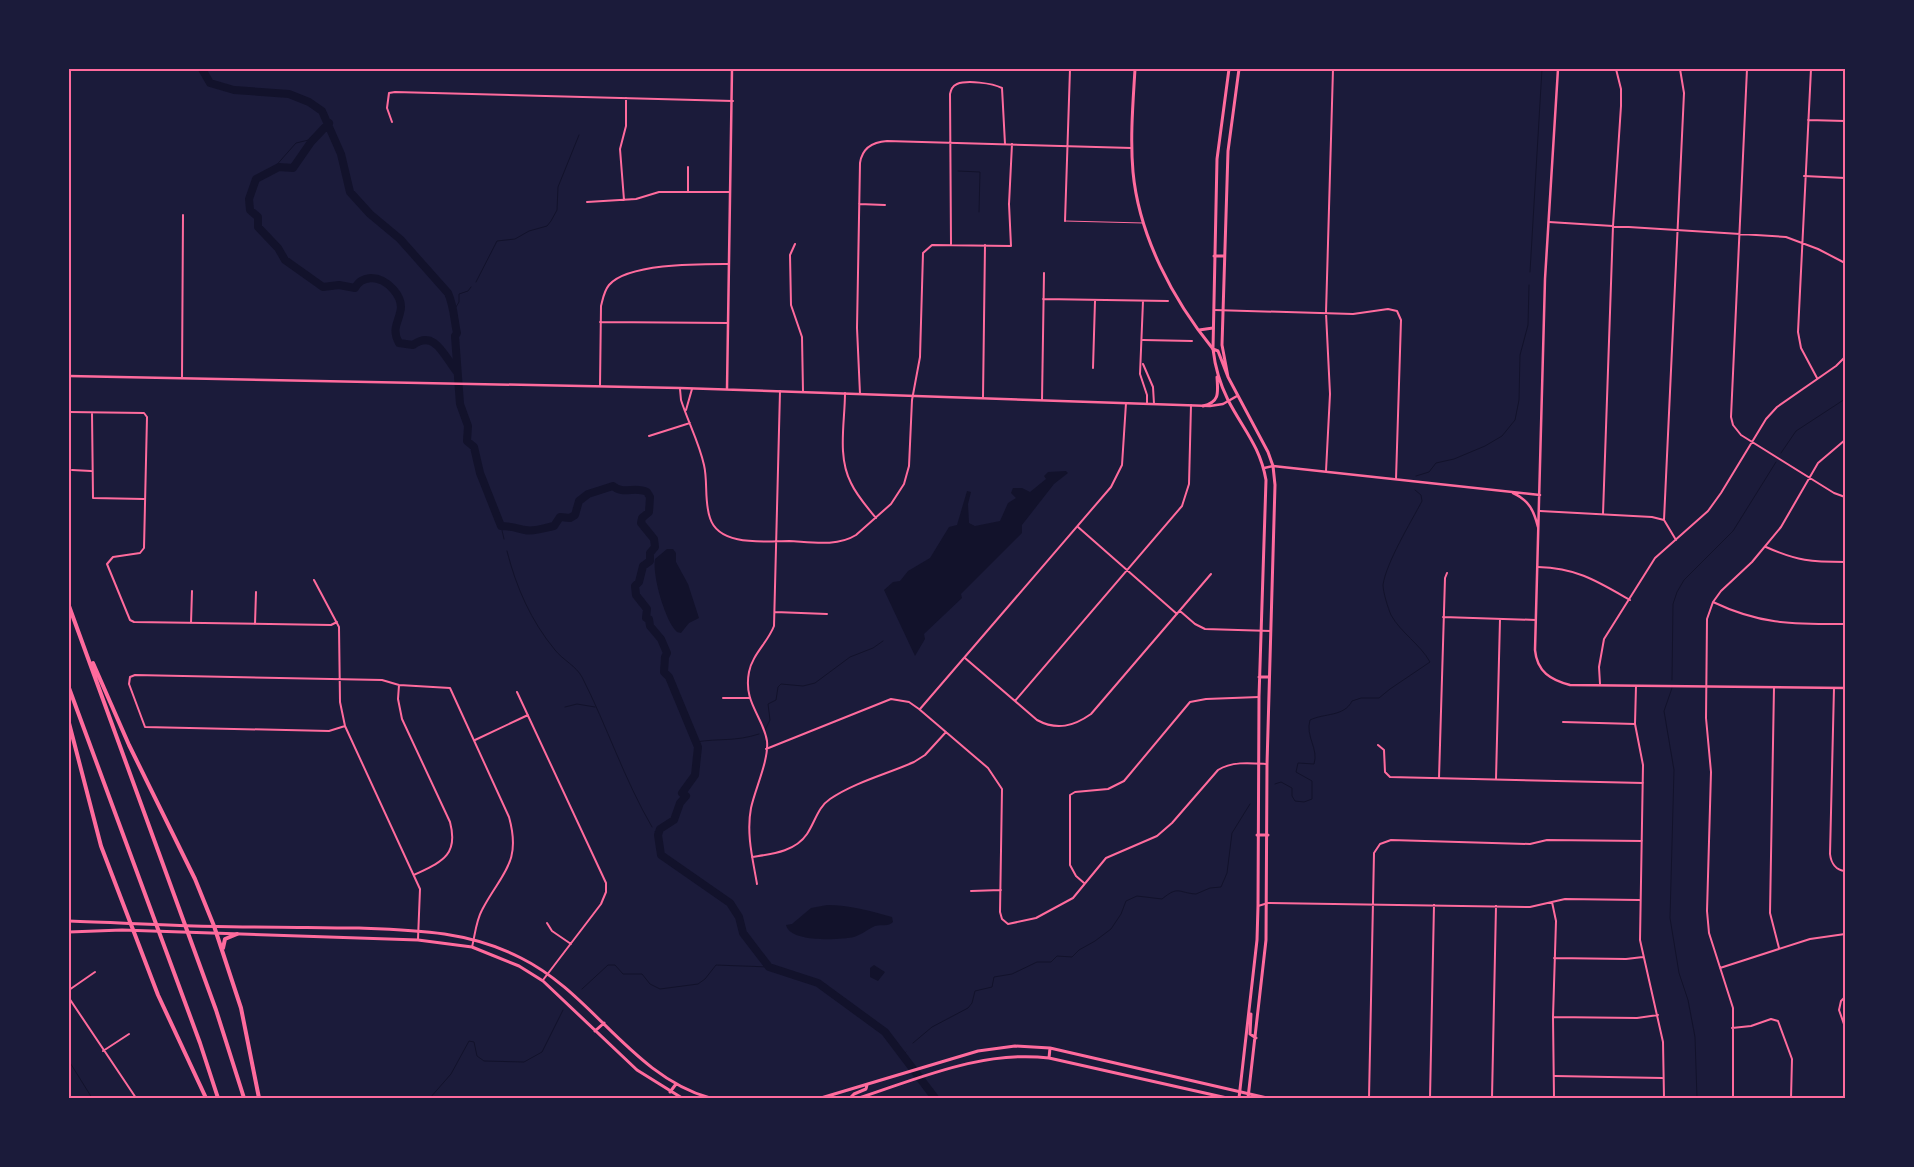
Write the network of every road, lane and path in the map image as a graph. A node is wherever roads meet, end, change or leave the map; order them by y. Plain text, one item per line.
1 (732, 69) edge
2 (1070, 69) edge
3 (1135, 69) edge
4 (1229, 69) edge
5 (1239, 69) edge
6 (1333, 69) edge
7 (1558, 69) edge
8 (1616, 69) edge
9 (1680, 69) edge
10 (1747, 69) edge
11 (1811, 69) edge
12 (626, 98) junction
13 (733, 100) junction
14 (1808, 120) junction
15 (1845, 121) edge
16 (392, 122) dead end
17 (951, 142) junction
18 (1005, 144) junction
19 (1012, 144) junction
20 (1068, 146) junction
21 (1132, 148) junction
22 (688, 167) dead end
23 (1804, 176) junction
24 (1845, 178) edge
25 (688, 192) junction
26 (730, 192) junction
27 (624, 200) junction
28 (587, 202) dead end
29 (859, 204) junction
30 (885, 205) dead end
31 (183, 215) dead end
32 (1065, 221) joint
33 (1549, 222) junction
34 (1144, 223) junction
35 (1613, 226) junction
36 (1677, 230) junction
37 (1739, 234) junction
38 (1801, 242) junction
39 (795, 244) dead end
40 (951, 245) junction
41 (985, 246) junction
42 (1214, 256) junction
43 (1224, 256) junction
44 (729, 264) junction
45 (1845, 264) edge
46 (1044, 272) dead end
47 (1043, 299) junction
48 (1094, 300) junction
49 (1143, 301) junction
50 (1168, 301) dead end
51 (1213, 310) junction
52 (1222, 310) junction
53 (1326, 313) junction
54 (600, 322) junction
55 (728, 323) junction
56 (1213, 328) junction
57 (1198, 330) junction
58 (1143, 340) junction
59 (1192, 341) dead end
60 (1213, 349) junction
61 (1845, 357) edge
62 (1142, 363) junction
63 (1093, 368) dead end
64 (1217, 372) junction
65 (69, 376) edge
66 (1228, 377) junction
67 (182, 378) junction
68 (1818, 378) junction
69 (600, 386) junction
70 (680, 388) junction
71 (692, 388) junction
72 (727, 389) junction
73 (780, 391) junction
74 (803, 392) junction
75 (845, 393) junction
76 (860, 394) junction
77 (912, 396) junction
78 (1237, 396) junction
79 (983, 398) junction
80 (1042, 400) junction
81 (1229, 401) junction
82 (1126, 403) junction
83 (1147, 404) junction
84 (1154, 404) junction
85 (1191, 405) junction
86 (1203, 406) junction
87 (686, 410) junction
88 (69, 412) edge
89 (92, 413) junction
90 (690, 423) junction
91 (649, 436) dead end
92 (1845, 440) edge
93 (1752, 442) junction
94 (1273, 466) junction
95 (1264, 468) junction
96 (72, 470) dead end
97 (91, 471) junction
98 (1326, 472) junction
99 (1809, 478) junction
100 (1396, 479) junction
101 (1509, 492) junction
102 (1540, 495) junction
103 (1845, 497) edge
104 (145, 499) junction
105 (1540, 511) junction
106 (1603, 514) junction
107 (876, 518) junction
108 (1664, 520) junction
109 (1078, 526) junction
110 (1264, 529) junction
111 (1274, 529) junction
112 (1539, 530) junction
113 (1676, 540) junction
114 (776, 541) junction
115 (1766, 547) junction
116 (1263, 560) junction
117 (1273, 560) junction
118 (1845, 562) edge
119 (1538, 567) junction
120 (1128, 569) junction
121 (1447, 573) dead end
122 (1211, 574) dead end
123 (314, 580) dead end
124 (192, 591) dead end
125 (256, 592) dead end
126 (1630, 600) junction
127 (1713, 602) junction
128 (69, 606) edge
129 (1180, 611) junction
130 (775, 612) junction
131 (827, 614) dead end
132 (1177, 614) junction
133 (1443, 617) junction
134 (1500, 619) junction
135 (1536, 620) junction
136 (337, 622) junction
137 (191, 623) junction
138 (255, 624) junction
139 (1845, 624) edge
140 (1261, 630) junction
141 (1271, 631) junction
142 (80, 635) junction
143 (965, 658) junction
144 (1259, 676) junction
145 (1269, 677) junction
146 (340, 680) junction
147 (399, 685) junction
148 (1600, 686) junction
149 (1636, 686) junction
150 (1706, 686) junction
151 (1774, 687) junction
152 (69, 688) edge
153 (1834, 688) junction
154 (1845, 688) edge
155 (517, 692) dead end
156 (1259, 697) junction
157 (723, 698) dead end
158 (749, 698) junction
159 (1014, 701) junction
160 (919, 710) junction
161 (528, 715) junction
162 (1564, 722) dead end
163 (69, 723) edge
164 (1635, 724) junction
165 (345, 726) junction
166 (946, 732) junction
167 (475, 740) junction
168 (1378, 745) dead end
169 (766, 749) junction
170 (1259, 763) junction
171 (1267, 764) junction
172 (1439, 778) junction
173 (1496, 780) junction
174 (1643, 782) junction
175 (1258, 835) junction
176 (1268, 835) junction
177 (1642, 842) junction
178 (752, 857) junction
179 (1845, 871) edge
180 (414, 875) junction
181 (1085, 883) junction
182 (757, 884) dead end
183 (1001, 890) junction
184 (971, 891) dead end
185 (1640, 900) junction
186 (1552, 902) junction
187 (1268, 903) junction
188 (1373, 904) junction
189 (1434, 905) junction
190 (1258, 906) junction
191 (1496, 906) junction
192 (69, 921) edge
193 (547, 923) dead end
194 (130, 924) junction
195 (214, 926) junction
196 (258, 927) junction
197 (294, 927) junction
198 (133, 930) junction
199 (418, 930) junction
200 (69, 932) edge
201 (216, 933) junction
202 (236, 934) junction
203 (1845, 934) edge
204 (258, 935) junction
205 (294, 936) junction
206 (474, 939) junction
207 (418, 940) junction
208 (571, 944) junction
209 (472, 947) junction
210 (1779, 948) junction
211 (222, 950) junction
212 (1643, 957) junction
213 (1554, 958) junction
214 (1720, 968) junction
215 (95, 972) dead end
216 (548, 974) junction
217 (543, 981) junction
218 (69, 990) edge
219 (1845, 997) edge
220 (69, 998) edge
221 (1250, 1009) junction
222 (1658, 1015) junction
223 (1553, 1017) junction
224 (604, 1023) junction
225 (1845, 1027) edge
226 (1732, 1028) junction
227 (595, 1031) junction
228 (129, 1034) dead end
229 (1256, 1038) junction
230 (1050, 1048) junction
231 (103, 1051) junction
232 (1049, 1058) junction
233 (1140, 1069) junction
234 (1555, 1076) junction
235 (1138, 1078) junction
236 (1662, 1078) junction
237 (676, 1084) junction
238 (867, 1084) junction
239 (1240, 1091) junction
240 (670, 1092) junction
241 (1249, 1093) junction
242 (828, 1096) junction
243 (136, 1098) edge
244 (206, 1098) edge
245 (218, 1098) edge
246 (244, 1098) edge
247 (258, 1098) edge
248 (682, 1098) edge
249 (710, 1098) edge
250 (821, 1098) edge
251 (835, 1098) edge
252 (850, 1098) edge
253 (859, 1098) edge
254 (1227, 1098) edge
255 (1240, 1098) edge
256 (1248, 1098) edge
257 (1267, 1098) edge
258 (1369, 1098) edge
259 (1430, 1098) edge
260 (1492, 1098) edge
261 (1554, 1098) edge
262 (1664, 1098) edge
263 (1732, 1098) edge
264 (1791, 1098) edge

1 - 13 street
2 - 20 street
3 - 21 main road
4 - 42 main road
5 - 43 main road
6 - 53 street
7 - 33 street
8 - 35 street
9 - 36 street
10 - 37 street
11 - 14 street
12 - 13 street
12 - 16 street
12 - 27 street
13 - 26 street
14 - 15 street
14 - 23 street
17 - 18 street
17 - 18 street
17 - 29 street
17 - 40 street
18 - 19 street
19 - 20 street
19 - 41 street
20 - 21 street
20 - 32 street
21 - 34 main road
22 - 25 street
23 - 24 street
23 - 38 street
25 - 26 street
25 - 27 street
26 - 44 street
27 - 28 street
29 - 30 street
29 - 76 street
31 - 67 street
32 - 34 lane
33 - 35 street
33 - 102 street
34 - 57 main road
35 - 36 street
35 - 106 street
36 - 37 street
36 - 108 street
37 - 38 street
37 - 93 street
38 - 45 street
38 - 68 street
39 - 74 street
40 - 41 street
40 - 77 street
41 - 79 street
42 - 43 main road
42 - 51 main road
43 - 52 main road
44 - 54 street
44 - 55 street
46 - 47 street
47 - 48 street
47 - 80 street
48 - 49 street
48 - 63 street
49 - 50 street
49 - 58 street
51 - 52 street
51 - 56 main road
52 - 53 street
52 - 66 main road
53 - 98 street
53 - 100 street
54 - 55 street
54 - 69 street
55 - 72 street
56 - 57 main road
56 - 60 main road
57 - 60 main road
58 - 59 street
58 - 62 street
60 - 64 main road
60 - 66 main road
61 - 68 street
62 - 83 street
62 - 84 street
64 - 81 main road
64 - 86 main road
65 - 67 street
66 - 78 main road
67 - 69 street
68 - 93 street
69 - 70 street
70 - 71 street
70 - 87 street
71 - 72 street
71 - 87 street
72 - 73 street
73 - 74 street
73 - 114 street
74 - 75 street
75 - 76 street
75 - 107 street
76 - 77 street
77 - 79 street
77 - 107 street
78 - 81 street
78 - 94 main road
79 - 80 street
80 - 82 street
81 - 86 street
81 - 95 main road
82 - 83 street
82 - 109 street
83 - 84 street
84 - 85 street
85 - 86 street
85 - 120 street
87 - 90 street
88 - 89 street
89 - 97 street
89 - 104 street
90 - 91 street
90 - 114 street
92 - 99 street
93 - 99 street
93 - 113 street
94 - 95 street
94 - 98 street
94 - 111 main road
95 - 110 main road
96 - 97 street
97 - 104 street
98 - 100 street
99 - 103 street
99 - 115 street
100 - 101 street
101 - 102 street
101 - 112 street
102 - 105 street
104 - 137 street
105 - 106 street
105 - 112 street
106 - 108 street
107 - 114 street
108 - 113 street
109 - 120 street
109 - 143 street
110 - 111 main road
110 - 116 main road
111 - 117 main road
112 - 119 street
113 - 126 street
114 - 130 street
115 - 118 street
115 - 127 street
116 - 117 main road
116 - 140 main road
117 - 141 main road
119 - 126 street
119 - 135 street
120 - 132 street
120 - 159 street
121 - 133 street
122 - 129 street
123 - 136 street
124 - 137 street
125 - 138 street
126 - 148 street
127 - 139 street
127 - 150 street
128 - 142 highway
129 - 132 street
129 - 140 street
130 - 131 street
130 - 158 street
132 - 159 street
133 - 134 street
133 - 172 street
134 - 135 street
134 - 173 street
135 - 148 street
136 - 138 street
136 - 146 street
137 - 138 street
140 - 141 street
140 - 144 main road
141 - 145 main road
142 - 195 highway
142 - 246 highway
143 - 159 street
143 - 160 street
144 - 145 main road
144 - 156 main road
145 - 171 main road
146 - 147 street
146 - 165 street
146 - 165 street
147 - 167 street
147 - 180 street
148 - 149 street
149 - 150 street
149 - 164 street
150 - 151 street
150 - 214 street
151 - 153 street
151 - 210 street
152 - 245 highway
153 - 154 street
153 - 179 street
155 - 161 street
156 - 170 main road
156 - 181 street
157 - 158 street
158 - 169 street
160 - 166 street
160 - 169 street
161 - 167 street
161 - 208 street
162 - 164 street
163 - 194 highway
164 - 174 street
165 - 180 street
166 - 178 street
166 - 183 street
167 - 206 street
168 - 172 street
169 - 178 street
170 - 171 street
170 - 175 main road
170 - 181 street
171 - 176 main road
172 - 173 street
173 - 174 street
174 - 177 street
175 - 176 main road
175 - 190 main road
176 - 187 main road
177 - 185 street
177 - 188 street
178 - 182 street
180 - 199 street
181 - 183 street
183 - 184 street
185 - 186 street
185 - 212 street
186 - 191 street
186 - 213 street
187 - 188 street
187 - 190 street
187 - 229 main road
188 - 189 street
188 - 258 street
189 - 191 street
189 - 259 street
190 - 221 main road
191 - 260 street
192 - 194 main road
193 - 208 street
194 - 195 main road
194 - 198 highway
195 - 196 main road
195 - 201 highway
196 - 197 main road
196 - 204 main road
197 - 199 main road
197 - 205 main road
198 - 200 main road
198 - 201 main road
198 - 244 highway
199 - 206 main road
199 - 207 street
201 - 202 main road
201 - 211 highway
202 - 204 main road
202 - 211 highway
203 - 210 street
204 - 205 main road
205 - 207 main road
206 - 209 street
206 - 216 main road
207 - 209 main road
208 - 216 street
209 - 217 main road
210 - 214 street
211 - 247 highway
212 - 213 street
212 - 222 street
213 - 223 street
214 - 226 street
215 - 218 street
216 - 217 street
216 - 224 main road
217 - 227 main road
219 - 225 street
220 - 231 street
221 - 229 main road
221 - 239 main road
222 - 223 street
222 - 236 street
223 - 234 street
224 - 227 main road
224 - 237 main road
226 - 263 street
226 - 264 street
227 - 240 main road
228 - 231 street
229 - 241 main road
230 - 232 main road
230 - 233 main road
230 - 238 main road
231 - 243 street
232 - 235 main road
232 - 253 main road
233 - 235 main road
233 - 239 main road
234 - 236 street
234 - 261 street
235 - 254 main road
236 - 262 street
237 - 240 main road
237 - 249 main road
238 - 242 main road
238 - 252 main road
239 - 241 main road
239 - 255 main road
240 - 248 main road
241 - 256 main road
241 - 257 main road
242 - 250 main road
242 - 251 main road

